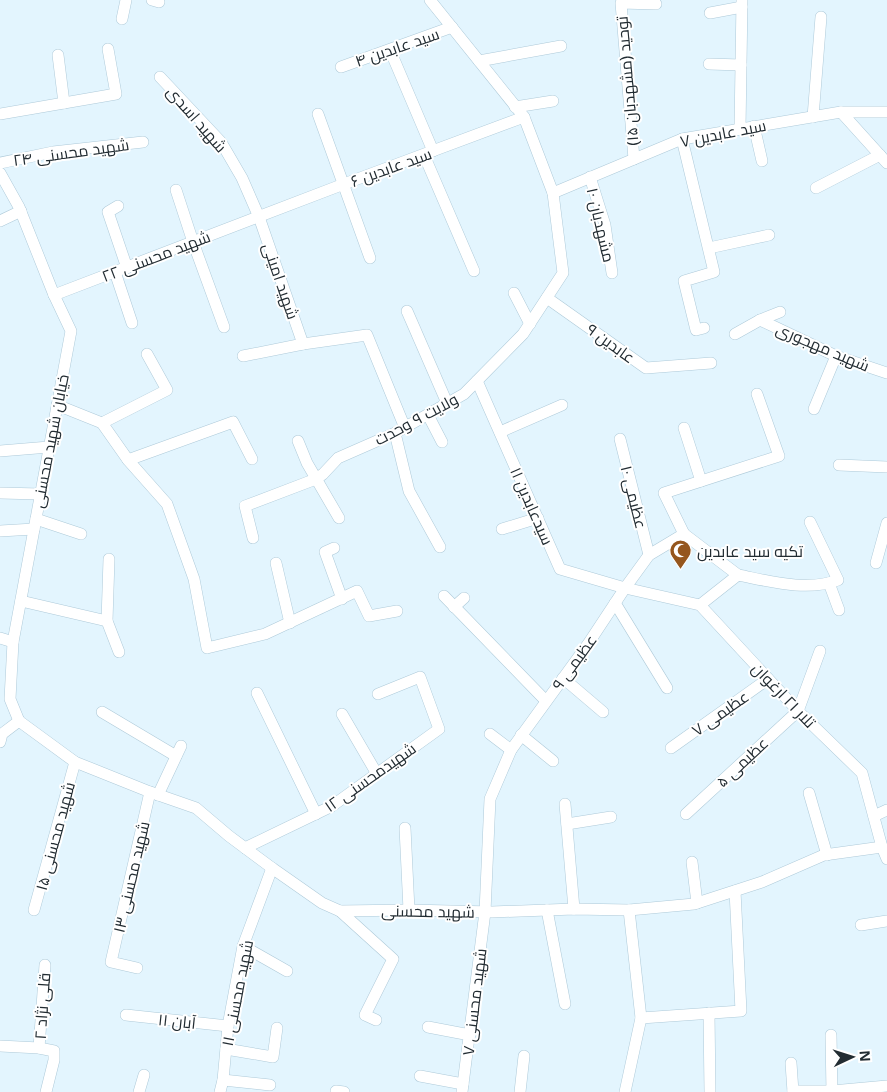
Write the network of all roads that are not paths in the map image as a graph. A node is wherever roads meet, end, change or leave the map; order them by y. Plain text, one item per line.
1 (126, 0) edge
2 (430, 0) edge
3 (656, 4) dead end
4 (742, 4) edge
5 (710, 13) dead end
6 (821, 17) dead end
7 (122, 19) dead end
8 (452, 27) junction
9 (561, 46) dead end
10 (108, 49) dead end
11 (390, 50) junction
12 (58, 55) dead end
13 (479, 61) junction
14 (710, 64) dead end
15 (741, 65) junction
16 (341, 67) dead end
17 (160, 77) dead end
18 (552, 101) dead end
19 (64, 103) junction
20 (515, 106) junction
21 (841, 112) junction
22 (887, 112) edge
23 (0, 114) edge
24 (318, 114) dead end
25 (524, 117) junction
26 (814, 117) junction
27 (754, 126) junction
28 (740, 129) junction
29 (682, 138) junction
30 (143, 142) dead end
31 (429, 153) junction
32 (634, 159) junction
33 (884, 159) edge
34 (762, 161) dead end
35 (0, 163) edge
36 (0, 173) edge
37 (590, 177) junction
38 (344, 184) junction
39 (816, 188) dead end
40 (176, 190) dead end
41 (553, 193) junction
42 (118, 206) dead end
43 (21, 212) junction
44 (259, 218) junction
45 (0, 221) edge
46 (769, 235) dead end
47 (193, 242) junction
48 (709, 248) junction
49 (370, 258) dead end
50 (127, 268) junction
51 (474, 271) dead end
52 (115, 272) junction
53 (612, 273) dead end
54 (514, 293) dead end
55 (54, 296) junction
56 (547, 298) junction
57 (407, 311) dead end
58 (780, 312) dead end
59 (760, 320) junction
60 (132, 323) dead end
61 (530, 324) junction
62 (224, 327) dead end
63 (704, 328) dead end
64 (735, 334) dead end
65 (303, 344) junction
66 (147, 354) dead end
67 (243, 356) dead end
68 (836, 356) junction
69 (711, 363) dead end
70 (887, 373) edge
71 (477, 381) junction
72 (757, 394) dead end
73 (57, 404) junction
74 (447, 404) junction
75 (562, 405) dead end
76 (814, 409) dead end
77 (428, 415) junction
78 (102, 423) junction
79 (684, 428) dead end
80 (400, 430) junction
81 (500, 432) junction
82 (620, 439) dead end
83 (298, 441) dead end
84 (442, 442) dead end
85 (49, 447) junction
86 (0, 451) edge
87 (252, 459) dead end
88 (128, 460) junction
89 (839, 465) dead end
90 (887, 467) edge
91 (316, 479) junction
92 (701, 481) junction
93 (0, 493) edge
94 (40, 494) junction
95 (339, 518) dead end
96 (538, 518) junction
97 (810, 522) dead end
98 (887, 523) edge
99 (35, 524) junction
100 (502, 529) dead end
101 (0, 531) edge
102 (81, 534) dead end
103 (684, 534) junction
104 (253, 538) dead end
105 (440, 547) dead end
106 (334, 548) dead end
107 (649, 555) junction
108 (109, 559) dead end
109 (276, 563) dead end
110 (876, 563) dead end
111 (738, 575) junction
112 (838, 581) junction
113 (625, 588) junction
114 (444, 596) dead end
115 (464, 598) dead end
116 (342, 599) junction
117 (21, 601) junction
118 (616, 603) junction
119 (700, 605) junction
120 (454, 607) junction
121 (839, 610) dead end
122 (397, 612) dead end
123 (107, 621) junction
124 (290, 622) junction
125 (0, 638) edge
126 (13, 642) junction
127 (820, 651) dead end
128 (119, 652) dead end
129 (563, 678) junction
130 (768, 678) junction
131 (667, 688) dead end
132 (257, 693) dead end
133 (378, 694) dead end
134 (546, 702) junction
135 (798, 711) junction
136 (102, 712) dead end
137 (603, 712) dead end
138 (342, 714) dead end
139 (19, 722) junction
140 (490, 734) dead end
141 (521, 735) junction
142 (1, 737) edge
143 (671, 748) dead end
144 (511, 750) junction
145 (553, 761) dead end
146 (75, 762) junction
147 (377, 774) junction
148 (154, 794) junction
149 (808, 794) dead end
150 (565, 804) dead end
151 (887, 810) edge
152 (316, 814) junction
153 (686, 814) dead end
154 (874, 816) junction
155 (611, 817) dead end
156 (567, 824) junction
157 (405, 828) dead end
158 (882, 847) junction
159 (246, 848) junction
160 (827, 854) junction
161 (887, 859) edge
162 (692, 862) dead end
163 (272, 868) junction
164 (735, 891) junction
165 (697, 903) junction
166 (34, 910) dead end
167 (410, 910) junction
168 (547, 910) junction
169 (574, 910) junction
170 (629, 910) junction
171 (340, 911) junction
172 (485, 912) junction
173 (887, 921) edge
174 (861, 925) dead end
175 (244, 946) junction
176 (45, 965) dead end
177 (137, 968) dead end
178 (287, 971) dead end
179 (564, 1004) dead end
180 (709, 1013) junction
181 (126, 1016) dead end
182 (640, 1018) junction
183 (376, 1020) dead end
184 (228, 1026) junction
185 (428, 1027) dead end
186 (277, 1028) dead end
187 (470, 1034) junction
188 (831, 1035) dead end
189 (0, 1046) edge
190 (38, 1048) junction
191 (226, 1049) junction
192 (524, 1056) dead end
193 (791, 1063) dead end
194 (144, 1074) dead end
195 (420, 1076) dead end
196 (223, 1080) junction
197 (270, 1085) dead end
198 (887, 1086) edge
199 (463, 1088) edge
200 (336, 1091) edge
201 (793, 1091) edge
202 (46, 1092) edge
203 (139, 1092) edge
204 (220, 1092) edge
205 (344, 1092) edge
206 (520, 1092) edge
207 (625, 1092) edge
208 (710, 1092) edge
209 (832, 1092) edge

1 - 7 street
2 - 8 street, ولایت ۹ وحدت
3 - 32 street, توحید (مشهدبان ۱۵)
4 - 5 street
4 - 15 street
6 - 26 street
8 - 11 street, سید عابدین ۴
8 - 13 street, ولایت ۹ وحدت
9 - 13 street
10 - 19 street
11 - 16 street, سید عابدین ۴
11 - 31 street
12 - 19 street
13 - 20 street, ولایت ۹ وحدت
14 - 15 street
15 - 28 street
17 - 44 street, شهید اسدی
18 - 20 street
19 - 23 street
20 - 25 street, ولایت ۹ وحدت
21 - 22 street, سید عابدین ۷
21 - 26 street, سید عابدین ۷
21 - 33 street
24 - 38 street
25 - 31 street, سید عابدین ۶
25 - 41 street, ولایت ۹ وحدت
26 - 27 street, سید عابدین ۷
27 - 28 street, سید عابدین ۷
27 - 34 street
28 - 29 street, سید عابدین ۷
29 - 32 street, سید عابدین ۷
29 - 48 street
30 - 35 street, شهید محسنی ۲۴
31 - 38 street, سید عابدین ۶
31 - 51 street
32 - 37 street, سید عابدین ۷
33 - 39 street
36 - 43 street, خیابان شهید محسنی
37 - 41 street, سید عابدین ۷
37 - 53 street, مشهدبان ۱۰
38 - 44 street, سید عابدین ۶
38 - 49 street
40 - 47 street
41 - 56 street, ولایت ۹ وحدت
42 - 50 street
43 - 45 street
43 - 55 street, خیابان شهید محسنی
44 - 47 street, شهید محسنی ۲۲
44 - 65 street, شهید امینی
46 - 48 street
47 - 50 street, شهید محسنی ۲۲
47 - 62 street
48 - 63 street
50 - 52 street, شهید محسنی ۲۲
52 - 55 street, شهید محسنی ۲۲
52 - 60 street
54 - 61 street
55 - 73 street, خیابان شهید محسنی
56 - 61 street, ولایت ۹ وحدت
56 - 69 street, عابدین ۹
57 - 74 street
58 - 59 street
59 - 64 street
59 - 68 street, شهید مهجوری
61 - 71 street, ولایت ۹ وحدت
65 - 67 street
65 - 80 street
66 - 78 street
68 - 70 street, شهید مهجوری
68 - 76 street
71 - 74 street, ولایت ۹ وحدت
71 - 81 street, سیدعابدین ۱۱
72 - 92 street
73 - 78 street
73 - 85 street, خیابان شهید محسنی
74 - 77 street, ولایت ۹ وحدت
75 - 81 street
77 - 80 street, ولایت ۹ وحدت
77 - 84 street
78 - 88 street
79 - 92 street
80 - 91 street, ولایت ۹ وحدت
80 - 105 street
81 - 96 street, سیدعابدین ۱۱
82 - 107 street, عظیمی ۱۰
83 - 91 street
85 - 86 street
85 - 94 street, خیابان شهید محسنی
87 - 88 street
88 - 124 street
89 - 90 street
91 - 95 street
91 - 104 street, ولایت ۹ وحدت
92 - 103 street
93 - 94 street
94 - 99 street, خیابان شهید محسنی
96 - 100 street
96 - 113 street, سیدعابدین ۱۱
97 - 112 street
98 - 110 street
99 - 101 street
99 - 102 street
99 - 117 street, خیابان شهید محسنی
103 - 107 street, عظیمی ۱۰
103 - 111 street
106 - 116 street
107 - 113 street, عظیمی ۱۰
108 - 123 street
109 - 124 street
111 - 112 street
111 - 119 street
112 - 121 street
113 - 118 street, عظیمی ۹
113 - 119 street
114 - 120 street
115 - 120 street
116 - 122 street
116 - 124 street
117 - 123 street
117 - 126 street, خیابان شهید محسنی
118 - 129 street, عظیمی ۹
118 - 131 street
119 - 130 street, تلار ۲۱ ارغوان
120 - 134 street
123 - 128 street
125 - 126 street
126 - 139 street, خیابان شهید محسنی
127 - 135 street
129 - 134 street, عظیمی ۹
129 - 137 street
130 - 135 street, تلار ۲۱ ارغوان
130 - 143 street, عظیمی ۷
132 - 152 street
133 - 147 street, شهیدمحسنی ۱۲
134 - 141 street, عظیمی ۹
135 - 153 street, عظیمی ۵
135 - 154 street, تلار ۲۱ ارغوان
136 - 148 street, شهید محسنی ۱۳
138 - 147 street
139 - 142 street
139 - 146 street, شهید محسنی
140 - 144 street
141 - 144 street, عظیمی ۹
141 - 145 street
144 - 172 street, شهید محسنی ۷
146 - 148 street, شهید محسنی
146 - 166 street, شهید محسنی ۱۵
147 - 152 street, شهیدمحسنی ۱۲
148 - 159 street, شهید محسنی
148 - 177 street, شهید محسنی ۱۳
149 - 160 street
150 - 156 street
151 - 154 street
152 - 159 street, شهیدمحسنی ۱۲
154 - 158 street, تلار ۲۱ ارغوان
155 - 156 street
156 - 169 street
157 - 167 street
158 - 160 street, شهید محسنی
158 - 161 street, تلار ۲۱ ارغوان
159 - 163 street, شهید محسنی
160 - 164 street, شهید محسنی
162 - 165 street
163 - 171 street, شهید محسنی
163 - 175 street, شهید محسنی ۱۱
164 - 165 street, شهید محسنی
164 - 180 street
165 - 170 street, شهید محسنی
167 - 171 street, شهید محسنی
167 - 172 street, شهید محسنی
168 - 169 street, شهید محسنی
168 - 172 street, شهید محسنی
168 - 179 street
169 - 170 street, شهید محسنی
170 - 182 street
171 - 183 street
172 - 187 street, شهید محسنی ۷
173 - 174 street
175 - 178 street
175 - 184 street, شهید محسنی ۱۱
176 - 190 street, قلی نژاد ۲
180 - 182 street
180 - 208 street
181 - 184 street, آبان ۱۱
182 - 207 street
184 - 191 street, شهید محسنی ۱۱
185 - 187 street
186 - 191 street
187 - 199 street, شهید محسنی ۷
188 - 209 street
189 - 190 street, قلی نژاد ۲
190 - 202 street, قلی نژاد ۲
191 - 196 street, شهید محسنی ۱۱
192 - 206 street
193 - 201 street
194 - 203 street
195 - 199 street
196 - 197 street
196 - 204 street, شهید محسنی ۱۱
198 - 209 street
200 - 205 street
201 - 209 street

